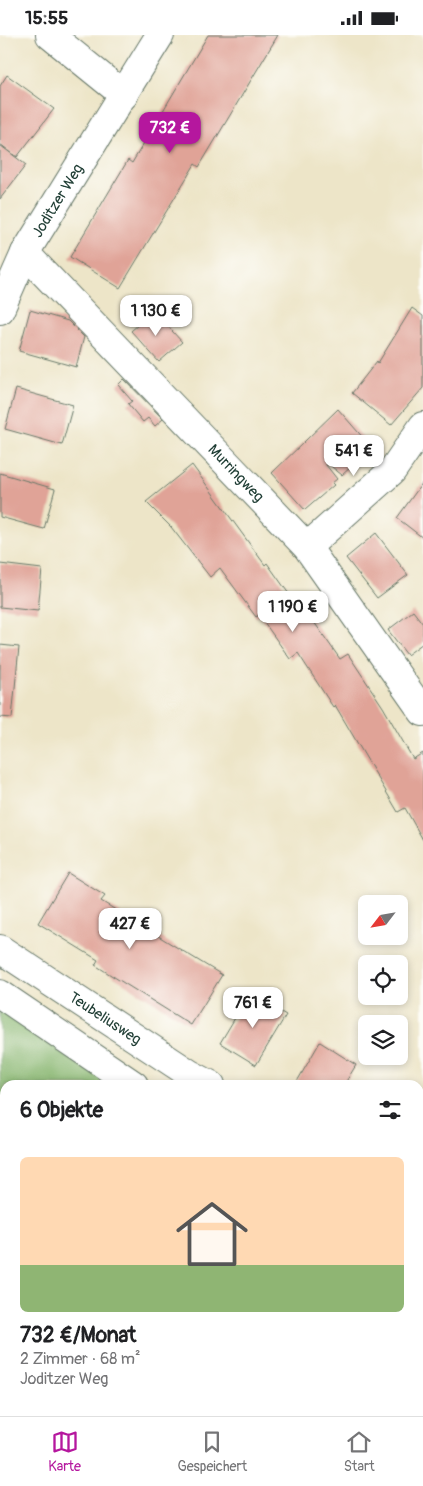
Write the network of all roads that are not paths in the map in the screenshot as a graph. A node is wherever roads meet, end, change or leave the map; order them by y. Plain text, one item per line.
1 (50, 35) edge
2 (160, 35) edge
3 (124, 95) junction
4 (26, 253) junction
5 (0, 310) edge
6 (423, 426) edge
7 (307, 547) junction
8 (423, 712) edge
9 (0, 949) edge
10 (0, 994) edge
11 (127, 1080) edge
12 (201, 1080) edge

1 - 3 street
2 - 3 street, Joditzer Weg
3 - 4 street, Joditzer Weg
4 - 5 street, Joditzer Weg
4 - 7 street, Murringweg
6 - 7 street
7 - 8 street, Murringweg
9 - 12 street, Teubeliusweg
10 - 11 street

